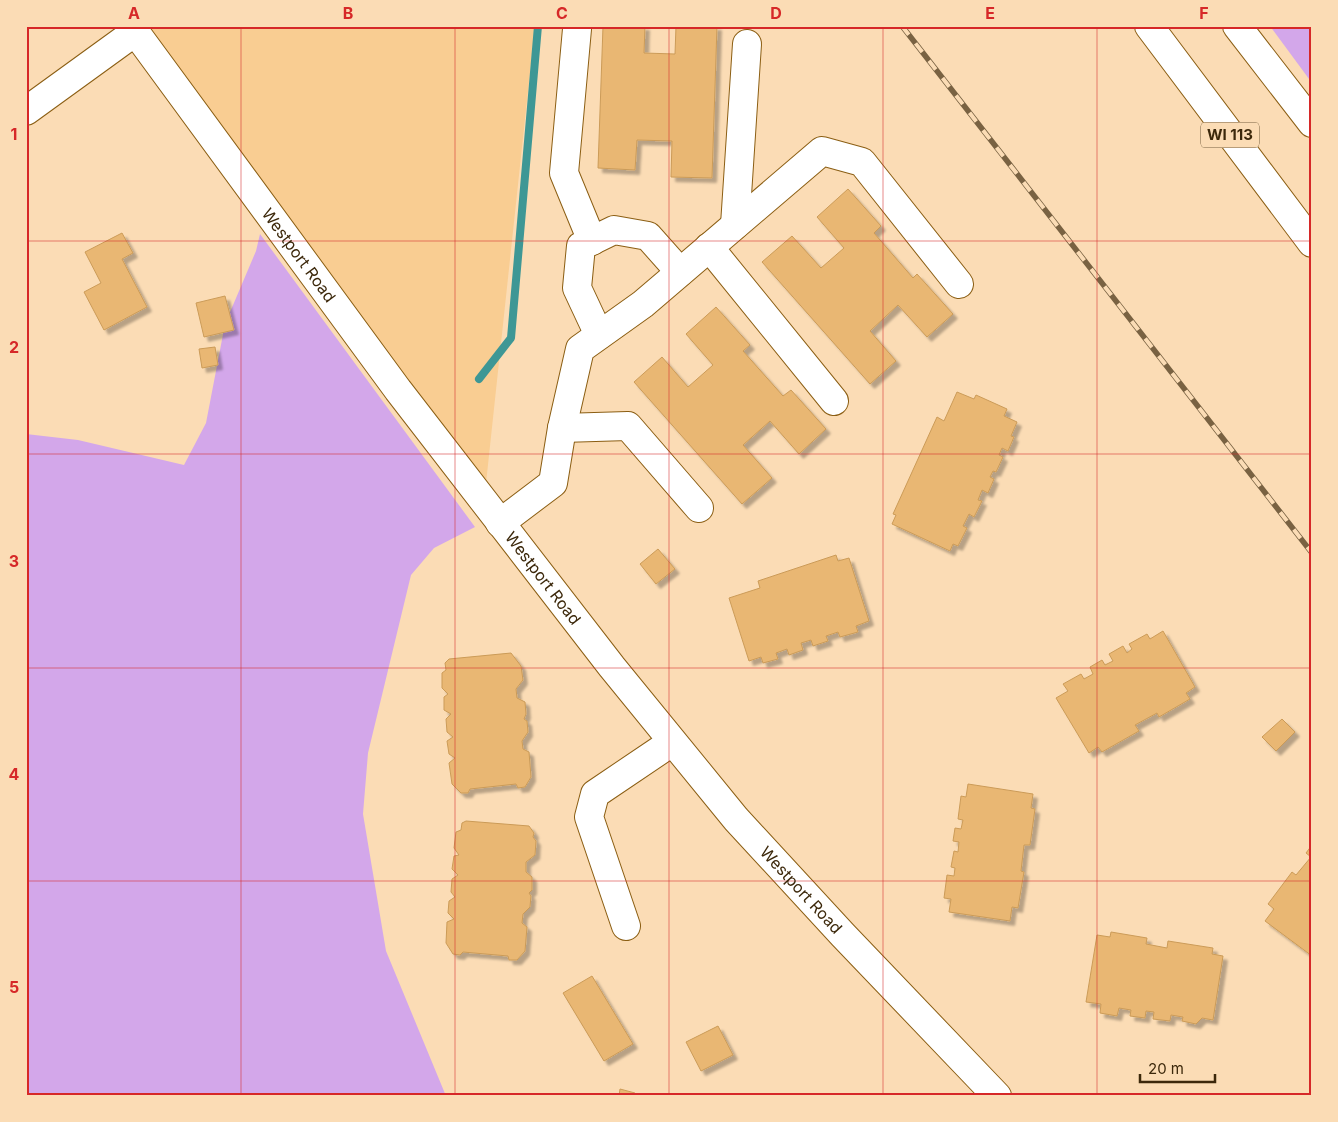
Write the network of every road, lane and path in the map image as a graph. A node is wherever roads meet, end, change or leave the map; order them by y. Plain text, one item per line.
1 (1149, 26) edge
2 (1237, 26) edge
3 (133, 29) edge
4 (577, 29) dead end
5 (747, 44) dead end
6 (26, 111) edge
7 (1312, 123) edge
8 (735, 225) junction
9 (592, 241) junction
10 (1312, 243) edge
11 (709, 247) junction
12 (680, 272) junction
13 (960, 284) dead end
14 (599, 336) junction
15 (834, 401) dead end
16 (562, 428) junction
17 (699, 508) dead end
18 (500, 523) junction
19 (672, 742) junction
20 (626, 926) dead end
21 (996, 1096) edge

1 - 10 street, WI 113
2 - 7 street
3 - 6 street
3 - 18 street, Westport Road
4 - 9 street
5 - 8 street
8 - 11 street
8 - 13 street
9 - 12 street
9 - 14 street
11 - 12 street
11 - 15 street
12 - 14 street
14 - 16 street
16 - 17 street
16 - 18 street
18 - 19 street, Westport Road
19 - 20 street
19 - 21 street, Westport Road

